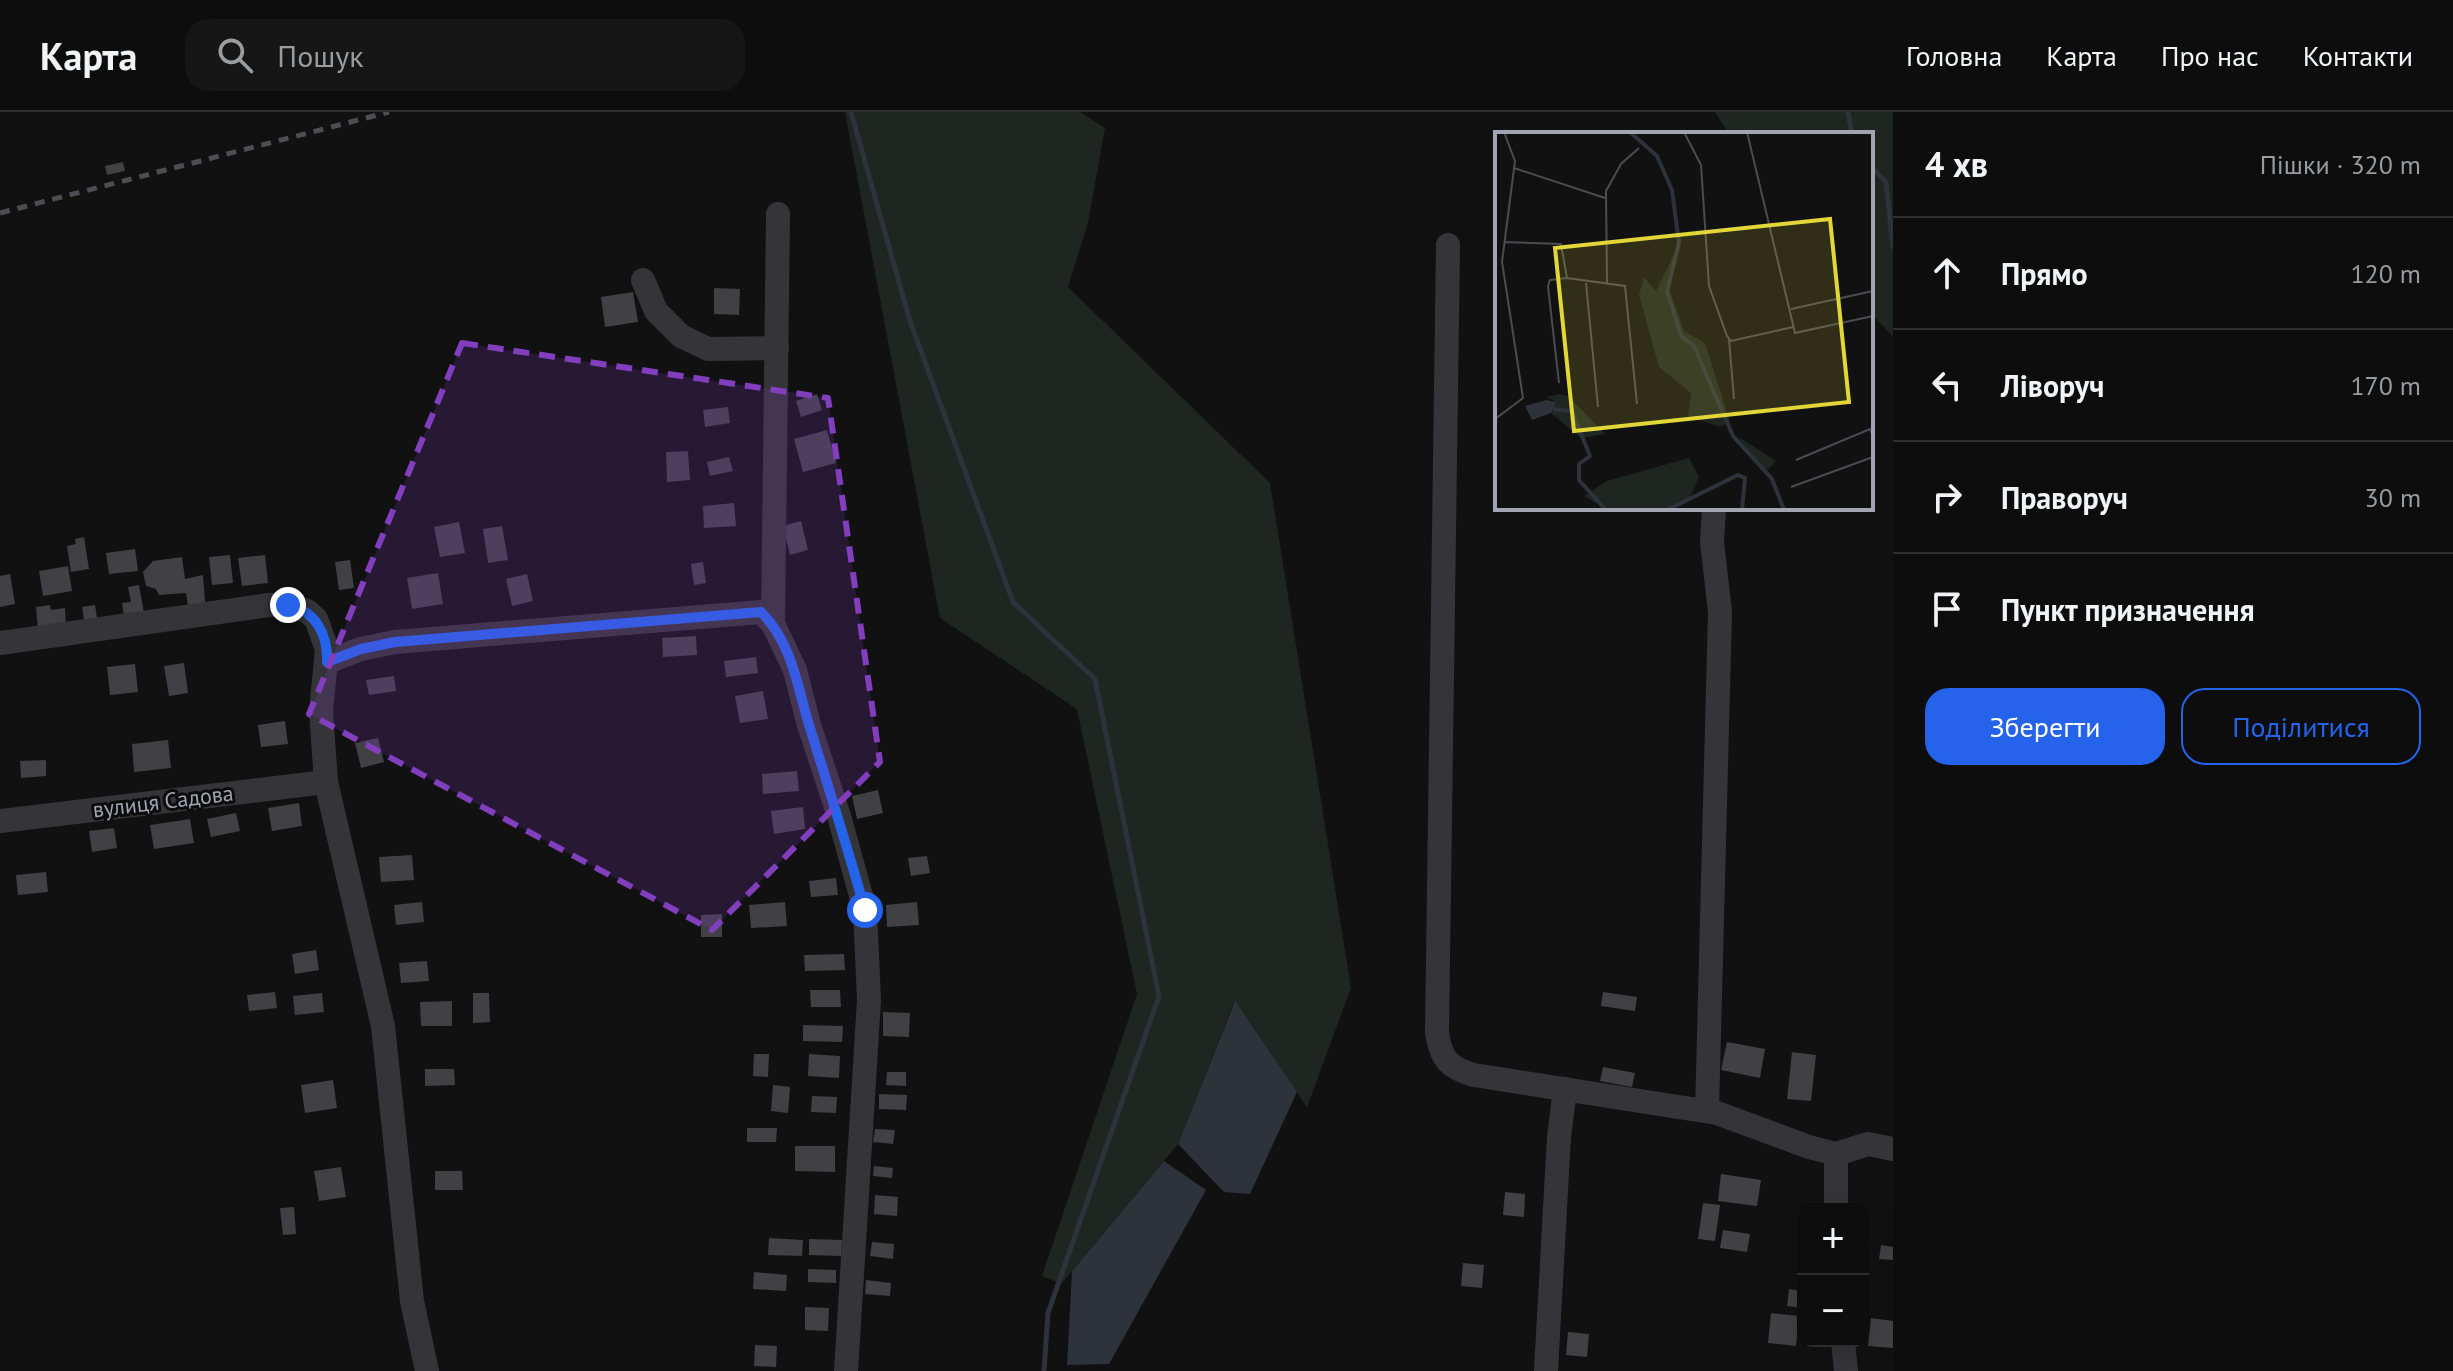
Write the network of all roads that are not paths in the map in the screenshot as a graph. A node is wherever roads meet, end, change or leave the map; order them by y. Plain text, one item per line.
1 (778, 214) dead end
2 (1448, 245) dead end
3 (643, 280) dead end
4 (777, 348) junction
5 (1714, 510) edge
6 (773, 624) junction
7 (0, 643) edge
8 (327, 662) junction
9 (326, 782) junction
10 (0, 821) edge
11 (1565, 1089) junction
12 (1707, 1111) junction
13 (1893, 1149) edge
14 (1836, 1154) junction
15 (1836, 1203) edge
16 (1844, 1347) edge
17 (427, 1371) edge
18 (846, 1371) edge
19 (1546, 1371) edge
20 (1846, 1371) edge

1 - 4 street
2 - 11 street
3 - 4 street
4 - 6 street
5 - 12 street
6 - 8 street
6 - 18 street
7 - 8 street
8 - 9 street
9 - 10 street, вулиця Садова
9 - 17 street
11 - 12 street
11 - 19 street
12 - 14 street
13 - 14 street
14 - 15 street
16 - 20 street

